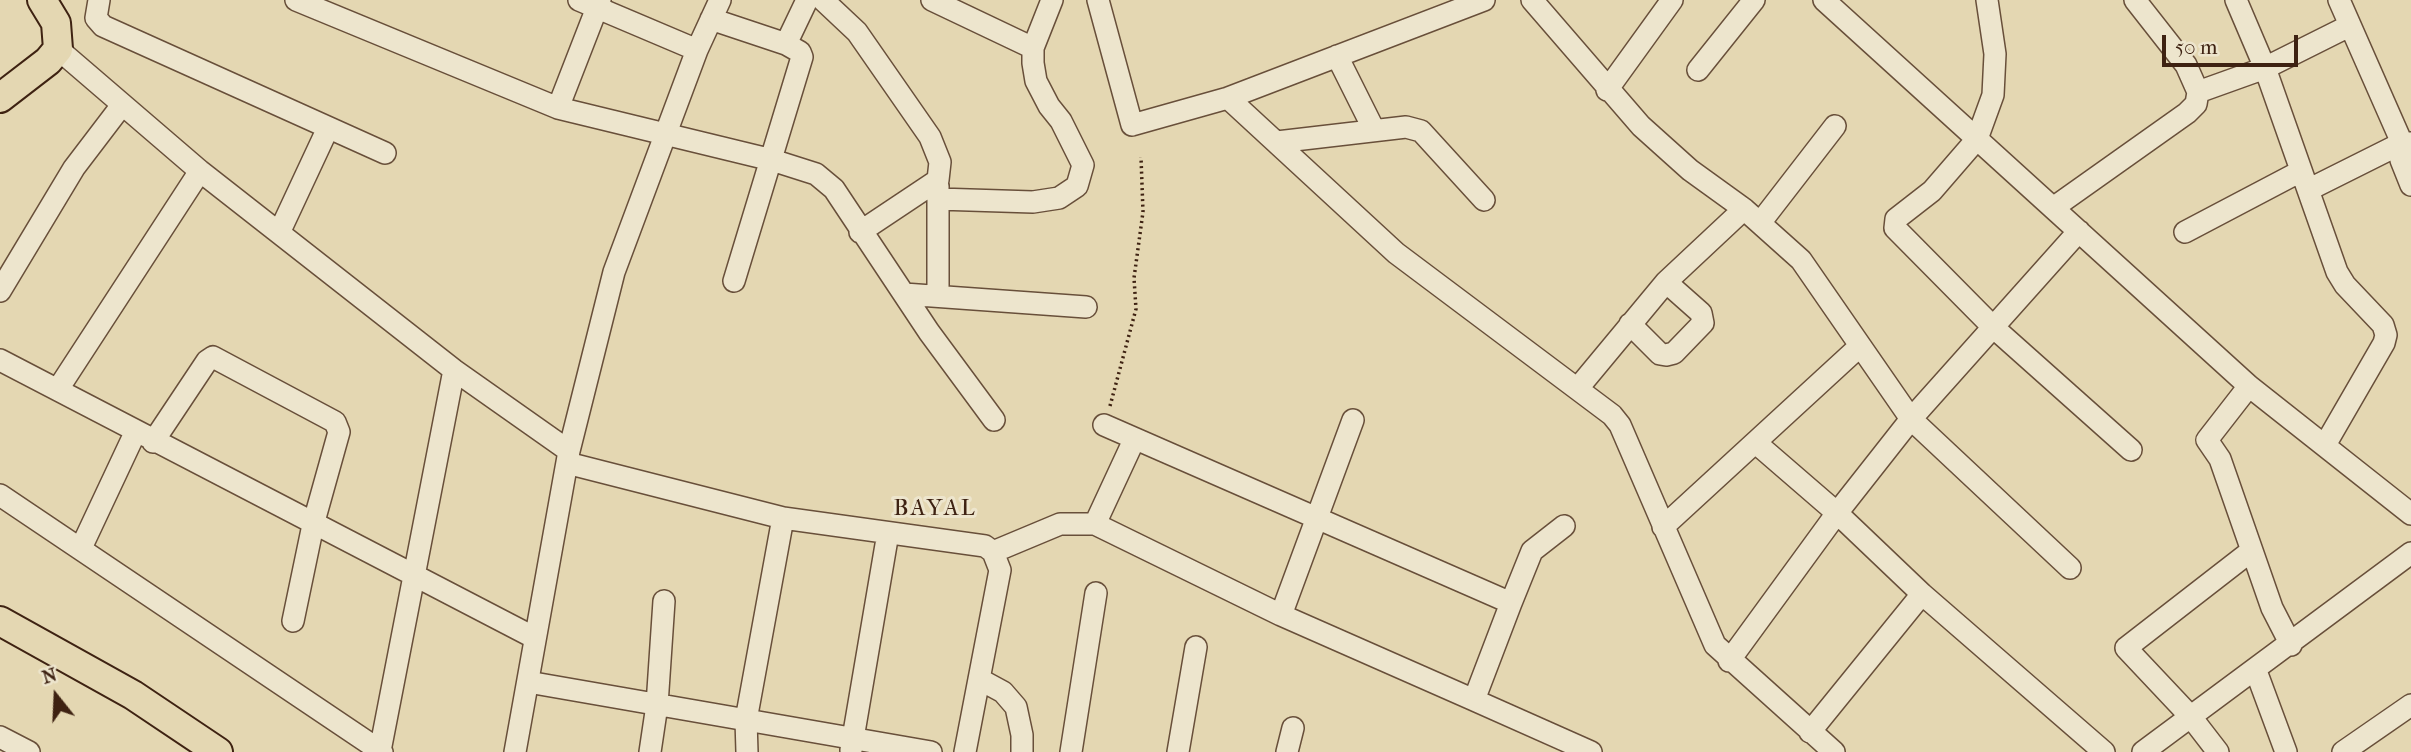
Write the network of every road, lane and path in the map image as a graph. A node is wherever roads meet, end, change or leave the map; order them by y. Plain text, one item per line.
1 (43, 0) edge
2 (99, 0) edge
3 (296, 0) edge
4 (807, 0) edge
5 (823, 0) edge
6 (932, 0) edge
7 (1052, 0) edge
8 (1098, 0) edge
9 (1484, 0) edge
10 (1532, 0) edge
11 (1672, 0) edge
12 (1754, 0) edge
13 (1824, 0) edge
14 (1987, 0) edge
15 (2136, 0) edge
16 (2236, 0) edge
17 (2339, 0) edge
18 (592, 3) edge
19 (715, 9) edge
20 (2349, 26) junction
21 (786, 44) junction
22 (1033, 48) junction
23 (58, 49) junction
24 (697, 50) junction
25 (1337, 56) junction
26 (2265, 68) junction
27 (1698, 70) dead end
28 (1607, 90) junction
29 (2198, 92) junction
30 (0, 98) edge
31 (1227, 98) junction
32 (122, 105) junction
33 (558, 108) junction
34 (1835, 126) dead end
35 (328, 128) junction
36 (1374, 130) junction
37 (668, 136) junction
38 (1977, 139) junction
39 (1277, 142) junction
40 (2407, 143) edge
41 (385, 153) dead end
42 (1141, 157) dead end
43 (772, 160) junction
44 (200, 171) junction
45 (2304, 180) junction
46 (2411, 185) edge
47 (938, 189) junction
48 (1484, 200) dead end
49 (2053, 208) junction
50 (1744, 209) junction
51 (1760, 223) junction
52 (2079, 231) junction
53 (860, 232) junction
54 (2185, 232) dead end
55 (279, 233) junction
56 (734, 281) dead end
57 (1666, 282) junction
58 (0, 291) edge
59 (904, 293) junction
60 (938, 296) junction
61 (1086, 307) dead end
62 (1630, 324) junction
63 (1993, 327) junction
64 (1860, 346) junction
65 (0, 360) edge
66 (454, 370) junction
67 (2249, 386) junction
68 (58, 388) junction
69 (1578, 388) junction
70 (994, 419) dead end
71 (1911, 419) junction
72 (1353, 420) dead end
73 (1104, 425) joint
74 (144, 437) junction
75 (1134, 440) junction
76 (1756, 443) junction
77 (2325, 445) junction
78 (2131, 450) dead end
79 (568, 457) junction
80 (0, 495) edge
81 (1837, 513) junction
82 (2411, 514) edge
83 (783, 518) junction
84 (1316, 520) junction
85 (1095, 524) junction
86 (313, 525) junction
87 (1564, 526) dead end
88 (1663, 527) junction
89 (888, 533) junction
90 (81, 548) junction
91 (2251, 551) junction
92 (993, 552) junction
93 (2411, 553) edge
94 (2070, 568) dead end
95 (412, 575) junction
96 (1096, 593) dead end
97 (1922, 594) junction
98 (664, 601) dead end
99 (1511, 603) junction
100 (1281, 615) junction
101 (0, 621) edge
102 (293, 621) dead end
103 (535, 638) junction
104 (2291, 645) junction
105 (1196, 647) dead end
106 (1729, 661) junction
107 (2256, 671) junction
108 (979, 679) junction
109 (528, 682) junction
110 (1474, 700) junction
111 (657, 705) junction
112 (2411, 705) edge
113 (2191, 717) junction
114 (746, 720) junction
115 (1293, 728) dead end
116 (1810, 732) junction
117 (0, 737) edge
118 (852, 745) edge
119 (23, 751) edge
120 (381, 751) edge
121 (218, 752) edge
122 (515, 752) edge
123 (650, 752) edge
124 (747, 752) edge
125 (931, 752) edge
126 (965, 752) edge
127 (1021, 752) edge
128 (1070, 752) edge
129 (1178, 752) edge
130 (1287, 752) edge
131 (1591, 752) edge
132 (1834, 752) edge
133 (2104, 752) edge
134 (2143, 752) edge
135 (2218, 752) edge
136 (2286, 752) edge
137 (2343, 752) edge

1 - 23 main road
2 - 35 street
3 - 33 street
4 - 21 street
5 - 47 street
6 - 22 street
7 - 22 street
8 - 31 street
9 - 25 street
10 - 28 street
11 - 28 street
12 - 27 street
13 - 38 street
14 - 38 street
15 - 29 street
16 - 26 street
17 - 20 street
18 - 24 street
18 - 33 street
19 - 21 street
19 - 24 street
20 - 26 street
20 - 40 street
21 - 43 street
22 - 47 street
23 - 30 main road
23 - 32 street
24 - 37 street
25 - 31 street
25 - 36 street
26 - 29 street
26 - 45 street
28 - 50 street
29 - 49 street
31 - 39 street
32 - 44 street
32 - 58 street
33 - 37 street
34 - 51 street
35 - 41 street
35 - 55 street
36 - 39 street
36 - 48 street
37 - 43 street
37 - 79 street
38 - 49 street
38 - 63 street
39 - 69 street
40 - 45 street
40 - 46 street
42 - 73 path
43 - 53 street
43 - 56 street
44 - 55 street
44 - 68 street
45 - 54 street
45 - 77 street
47 - 53 street
47 - 60 street
49 - 52 street
50 - 51 street
50 - 57 street
51 - 64 street
52 - 63 street
52 - 67 street
53 - 59 street
55 - 66 street
57 - 62 street
57 - 62 street
59 - 60 street
59 - 70 street
60 - 61 street
62 - 69 street
63 - 71 street
63 - 78 street
64 - 71 street
64 - 76 street
65 - 68 street
66 - 79 street
66 - 95 street
67 - 77 street
67 - 91 street
68 - 74 street
69 - 88 street
71 - 81 street
71 - 94 street
72 - 84 street
73 - 75 street
74 - 86 street
74 - 86 street
74 - 90 street
75 - 84 street
75 - 85 street
76 - 81 street
76 - 88 street
77 - 82 street
79 - 83 street
79 - 103 street
80 - 90 street
81 - 97 street
81 - 106 street
83 - 89 street
83 - 114 street
84 - 99 street
84 - 100 street
85 - 92 street
85 - 100 street
86 - 95 street
86 - 102 street
87 - 99 street
88 - 106 street
89 - 92 street
89 - 118 street
90 - 120 street
91 - 104 street
91 - 113 street
92 - 108 street
93 - 104 street
95 - 103 street
95 - 120 street
96 - 128 street
97 - 116 street
97 - 133 street
98 - 111 street
99 - 110 street
100 - 110 street
101 - 121 main road
103 - 109 street
104 - 107 street
105 - 129 street
106 - 116 street
107 - 113 street
107 - 136 street
108 - 126 street
108 - 127 street
109 - 111 street
109 - 122 street
110 - 131 street
111 - 114 street
111 - 123 street
112 - 137 street
113 - 134 street
113 - 135 street
114 - 118 street
114 - 124 street
115 - 130 street
116 - 132 street
117 - 119 street
118 - 125 street

